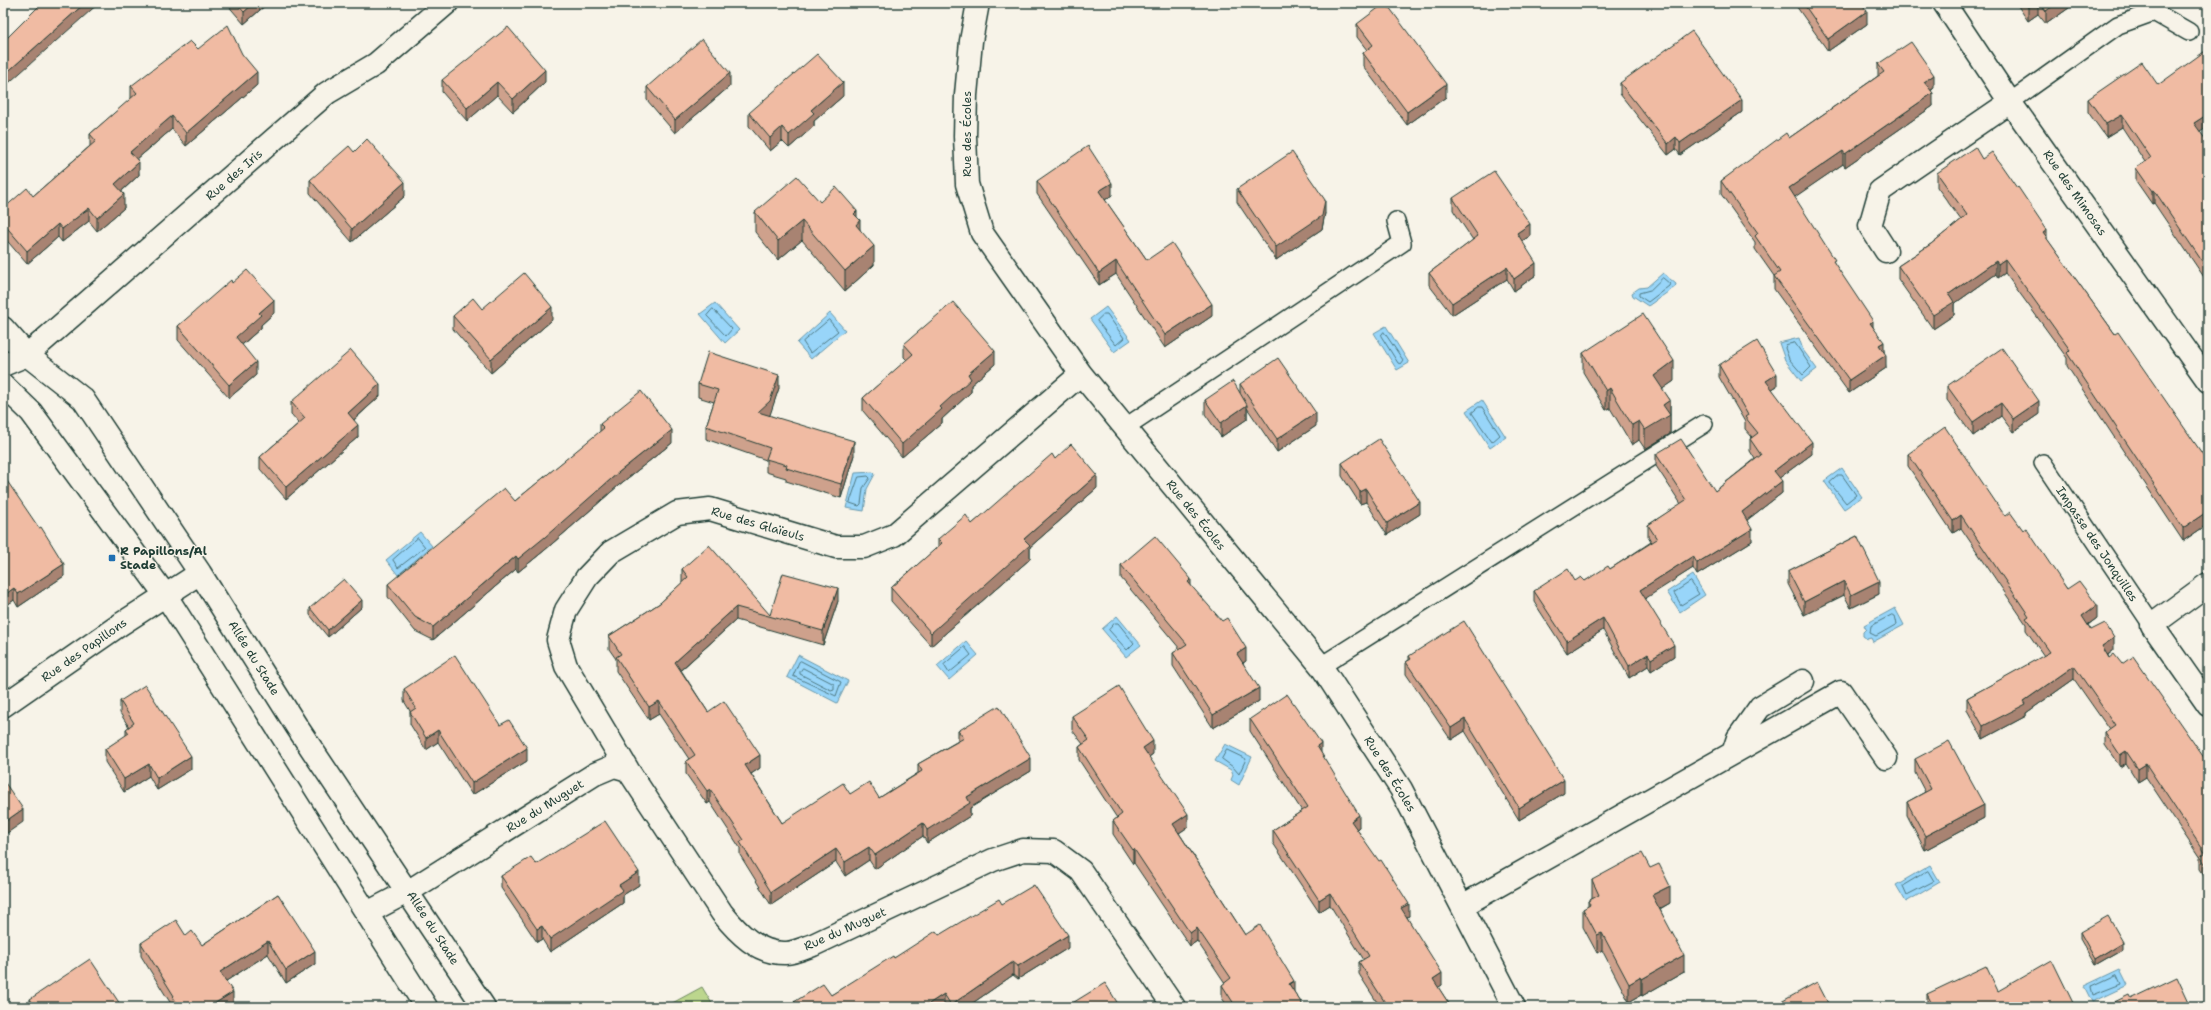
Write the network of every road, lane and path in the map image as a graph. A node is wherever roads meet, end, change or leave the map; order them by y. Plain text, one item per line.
1 (447, 3) edge
2 (978, 3) edge
3 (1944, 3) edge
4 (2189, 32) dead end
5 (2010, 102) junction
6 (1396, 221) dead end
7 (1886, 251) dead end
8 (3, 328) edge
9 (27, 355) junction
10 (3, 365) edge
11 (1081, 374) junction
12 (2208, 381) edge
13 (3, 385) edge
14 (1704, 424) dead end
15 (1124, 428) junction
16 (2043, 463) dead end
17 (200, 573) junction
18 (2208, 584) edge
19 (166, 596) junction
20 (2152, 625) junction
21 (1320, 666) junction
22 (1803, 681) dead end
23 (2208, 705) edge
24 (3, 706) edge
25 (1733, 753) junction
26 (1886, 758) dead end
27 (628, 770) junction
28 (409, 891) junction
29 (1462, 906) junction
30 (367, 913) junction
31 (426, 1007) edge
32 (484, 1007) edge
33 (1174, 1007) edge
34 (1514, 1007) edge

1 - 9 street, Rue des Iris
2 - 11 street, Rue des Écoles
3 - 5 street, Rue des Mimosas
4 - 5 lane
5 - 7 street
5 - 12 street, Rue des Mimosas
6 - 15 lane
8 - 9 street, Allée du Stade
9 - 10 street, Rue des Iris
9 - 17 street, Allée du Stade
11 - 15 street, Rue des Écoles
11 - 27 street, Rue des Glaïeuls
13 - 19 street
14 - 21 lane
15 - 21 street, Rue des Écoles
16 - 20 lane, Impasse des Jonquilles
17 - 19 street, Rue des Papillons
17 - 28 street, Allée du Stade
18 - 20 street
19 - 24 street, Rue des Papillons
19 - 30 street
20 - 23 street
21 - 29 street, Rue des Écoles
22 - 25 street
25 - 26 street
25 - 29 street
27 - 28 street, Rue du Muguet
27 - 33 street, Rue du Muguet
28 - 30 street, Rue du Muguet
28 - 32 street, Allée du Stade
29 - 34 street, Rue des Écoles
30 - 31 street

